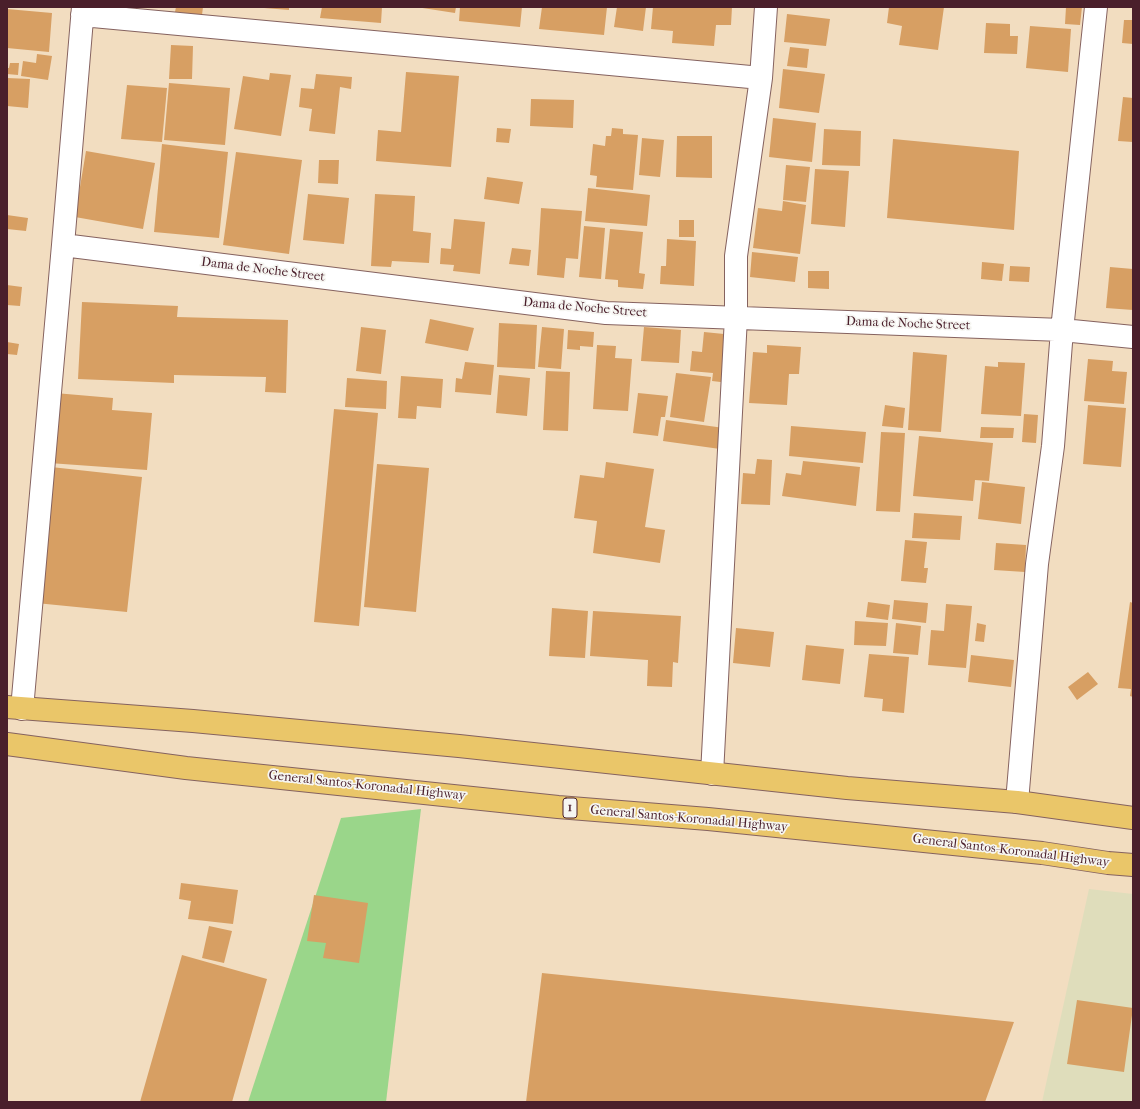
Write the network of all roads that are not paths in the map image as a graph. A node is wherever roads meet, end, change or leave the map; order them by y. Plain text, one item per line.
1 (766, 7) edge
2 (1096, 7) edge
3 (82, 11) edge
4 (761, 78) junction
5 (63, 245) junction
6 (736, 317) junction
7 (1062, 330) junction
8 (1133, 337) edge
9 (14, 708) edge
10 (7, 744) edge
11 (712, 774) junction
12 (1016, 802) junction
13 (1133, 818) edge
14 (1133, 865) edge

1 - 4 street
2 - 7 street
3 - 4 street
3 - 5 street
4 - 6 street
5 - 6 street, Dama de Noche Street
5 - 9 street
6 - 7 street, Dama de Noche Street
6 - 11 street
7 - 8 street, Dama de Noche Street
7 - 12 street
9 - 11 highway
10 - 14 highway, General Santos-Koronadal Highway / 1
11 - 12 highway
12 - 13 highway

